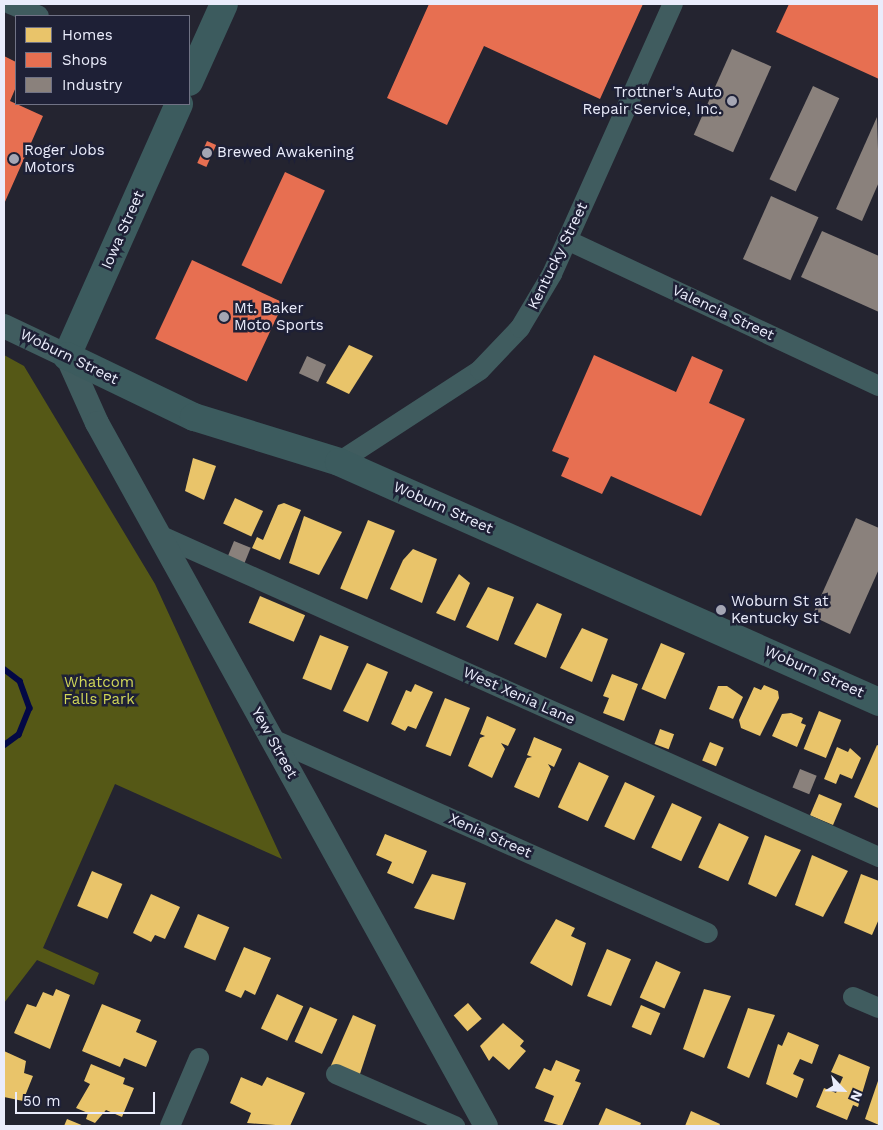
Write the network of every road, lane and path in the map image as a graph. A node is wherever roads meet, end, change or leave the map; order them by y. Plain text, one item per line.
1 (10, 4) edge
2 (224, 4) edge
3 (673, 4) edge
4 (37, 15) edge
5 (190, 80) edge
6 (179, 105) edge
7 (568, 240) junction
8 (4, 326) edge
9 (67, 356) junction
10 (879, 386) edge
11 (339, 462) junction
12 (159, 535) junction
13 (879, 702) edge
14 (272, 739) junction
15 (879, 856) edge
16 (708, 933) dead end
17 (853, 997) dead end
18 (879, 1008) edge
19 (199, 1058) dead end
20 (336, 1074) dead end
21 (170, 1126) edge
22 (455, 1126) edge
23 (486, 1126) edge

1 - 4 street
2 - 5 main road
3 - 7 street, Kentucky Street
6 - 9 main road, Iowa Street
7 - 10 street, Valencia Street
7 - 11 street, Kentucky Street
8 - 9 street, Woburn Street
9 - 11 main road, Woburn Street
9 - 12 street, Yew Street
11 - 13 main road, Woburn Street
12 - 14 street, Yew Street
12 - 15 street, West Xenia Lane
14 - 16 street, Xenia Street
14 - 23 street, Yew Street
17 - 18 street
19 - 21 street
20 - 22 street

